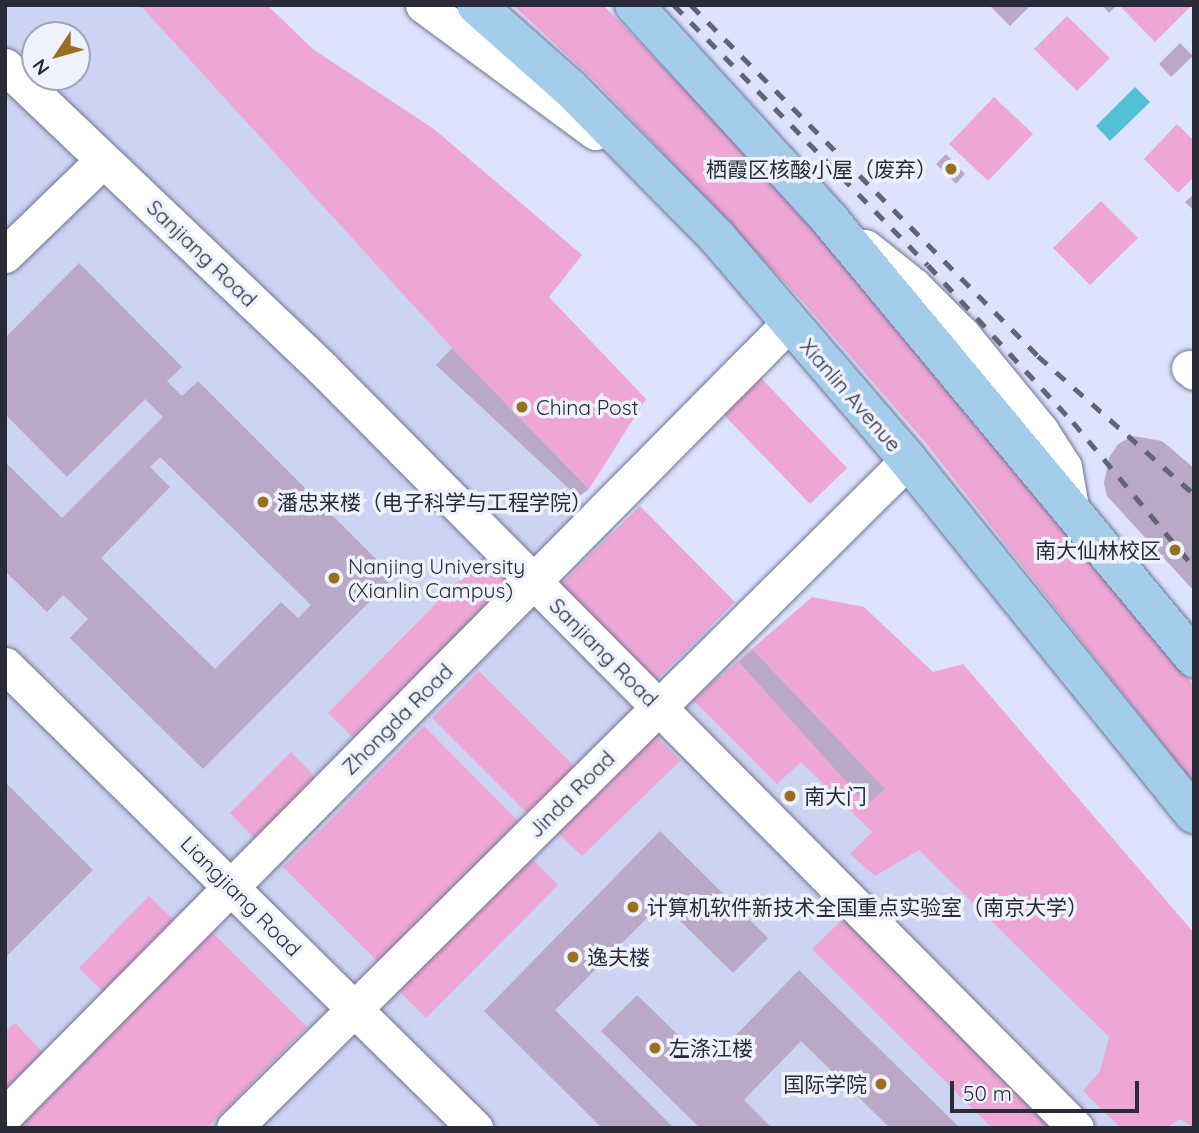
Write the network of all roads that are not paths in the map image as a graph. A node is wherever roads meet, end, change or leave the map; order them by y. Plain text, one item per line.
1 (423, 5) edge
2 (476, 5) edge
3 (634, 5) edge
4 (5, 66) edge
5 (103, 160) junction
6 (649, 169) junction
7 (5, 255) edge
8 (789, 323) junction
9 (908, 460) junction
10 (534, 581) junction
11 (1194, 658) edge
12 (5, 665) edge
13 (659, 707) junction
14 (1194, 814) edge
15 (231, 887) junction
16 (355, 1008) junction
17 (5, 1115) edge
18 (233, 1128) edge
19 (475, 1128) edge
20 (1076, 1128) edge

1 - 6 street
2 - 6 main road, Xianlin Avenue
3 - 11 main road
4 - 5 street, Sanjiang Road
5 - 7 street
5 - 10 street, Sanjiang Road
6 - 8 main road, Xianlin Avenue
8 - 9 main road, Xianlin Avenue
8 - 10 street, Zhongda Road
9 - 13 street, Jinda Road
9 - 14 main road, Xianlin Avenue
10 - 13 street, Sanjiang Road
10 - 15 street, Zhongda Road
12 - 15 street, Liangjiang Road
13 - 16 street, Jinda Road
13 - 20 street, Sanjiang Road
15 - 16 street, Liangjiang Road
15 - 17 street, Zhongda Road
16 - 18 street, Jinda Road
16 - 19 street, Liangjiang Road

